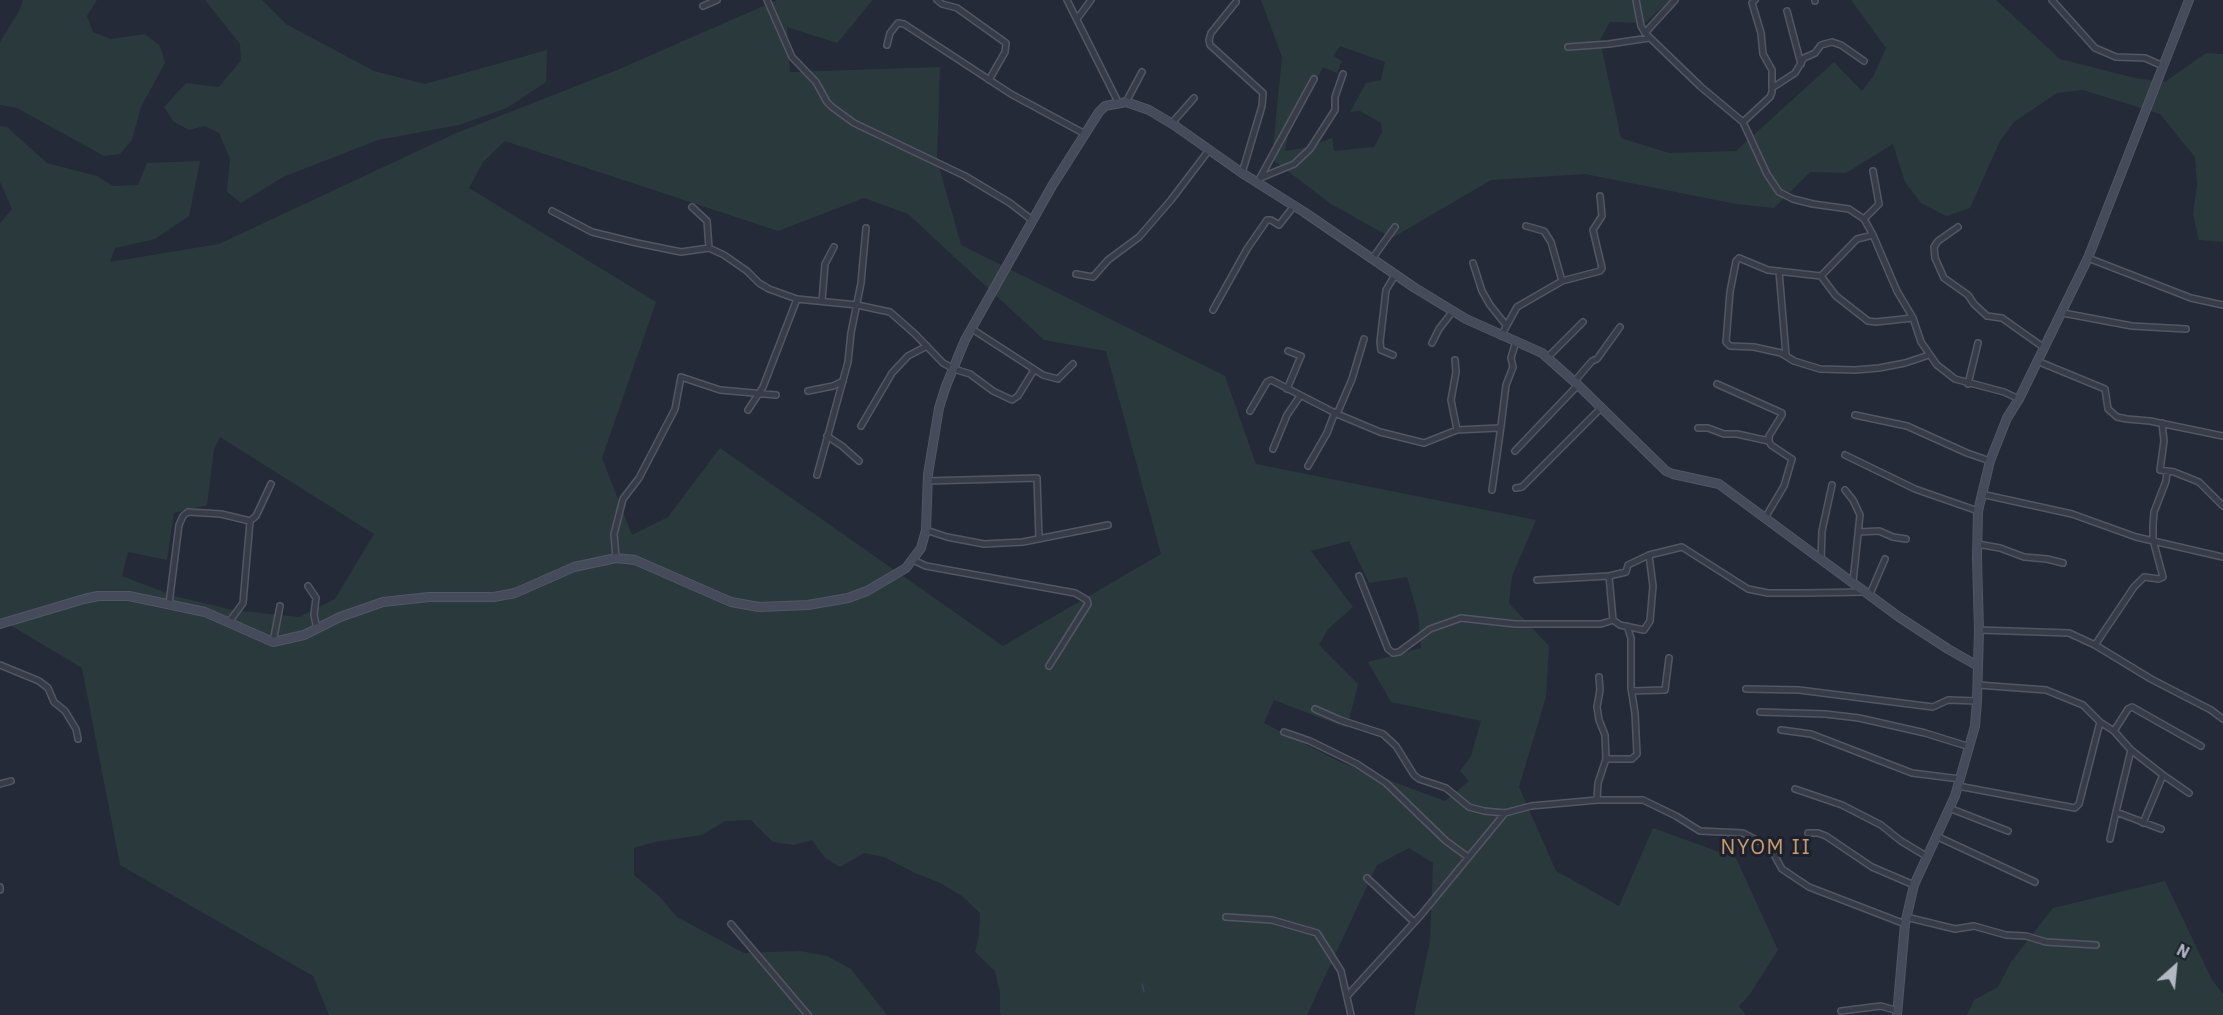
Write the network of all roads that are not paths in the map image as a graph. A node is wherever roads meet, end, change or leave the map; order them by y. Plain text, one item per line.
1 (717, 0) edge
2 (767, 0) edge
3 (937, 0) edge
4 (1068, 0) edge
5 (1091, 0) edge
6 (1636, 0) edge
7 (1675, 0) edge
8 (1755, 0) edge
9 (2052, 0) edge
10 (2189, 0) edge
11 (1236, 2) dead end
12 (703, 6) dead end
13 (1786, 11) dead end
14 (1077, 19) junction
15 (1644, 33) junction
16 (1650, 38) junction
17 (886, 45) dead end
18 (1568, 47) dead end
19 (1864, 61) dead end
20 (1801, 63) junction
21 (2163, 66) junction
22 (1142, 72) dead end
23 (1343, 74) dead end
24 (1314, 79) dead end
25 (989, 80) junction
26 (1772, 88) junction
27 (1194, 98) dead end
28 (1123, 103) junction
29 (1743, 122) junction
30 (1172, 123) junction
31 (1085, 134) junction
32 (1209, 150) junction
33 (1873, 171) dead end
34 (1242, 173) junction
35 (1259, 180) junction
36 (1600, 196) dead end
37 (1294, 206) junction
38 (692, 207) dead end
39 (552, 211) dead end
40 (1864, 219) junction
41 (1032, 220) junction
42 (1526, 226) dead end
43 (1395, 227) dead end
44 (1958, 227) dead end
45 (866, 228) dead end
46 (1873, 235) junction
47 (834, 247) dead end
48 (709, 248) junction
49 (2088, 258) junction
50 (1372, 259) junction
51 (1473, 263) dead end
52 (1779, 271) junction
53 (1076, 274) dead end
54 (1395, 275) junction
55 (1821, 276) junction
56 (1562, 281) junction
57 (798, 299) junction
58 (822, 301) junction
59 (857, 305) junction
60 (2223, 305) edge
61 (1214, 310) dead end
62 (1453, 311) junction
63 (2062, 313) junction
64 (1913, 318) junction
65 (1584, 322) dead end
66 (1506, 325) junction
67 (1620, 327) dead end
68 (972, 329) junction
69 (2186, 329) dead end
70 (1501, 336) junction
71 (1364, 339) dead end
72 (1516, 342) junction
73 (1432, 343) dead end
74 (1978, 343) dead end
75 (927, 346) junction
76 (2043, 347) junction
77 (1288, 351) dead end
78 (1786, 355) junction
79 (1929, 355) junction
80 (1393, 356) dead end
81 (1547, 358) junction
82 (1455, 360) dead end
83 (2037, 361) junction
84 (1073, 364) dead end
85 (954, 369) junction
86 (1034, 370) junction
87 (843, 381) junction
88 (1576, 383) junction
89 (1717, 384) dead end
90 (1968, 384) junction
91 (1287, 389) junction
92 (808, 391) dead end
93 (758, 394) junction
94 (776, 395) dead end
95 (1300, 396) junction
96 (2019, 399) junction
97 (1601, 408) junction
98 (748, 410) dead end
99 (1250, 411) dead end
100 (1336, 413) junction
101 (1855, 415) dead end
102 (2162, 423) junction
103 (861, 426) dead end
104 (1501, 426) junction
105 (1698, 428) dead end
106 (1457, 430) junction
107 (827, 436) junction
108 (2223, 436) edge
109 (1769, 441) junction
110 (1274, 449) dead end
111 (1515, 451) dead end
112 (1845, 455) dead end
113 (859, 461) dead end
114 (1990, 461) junction
115 (1308, 466) dead end
116 (2167, 471) junction
117 (817, 475) dead end
118 (927, 481) junction
119 (271, 484) dead end
120 (1832, 485) dead end
121 (1516, 488) dead end
122 (1491, 490) dead end
123 (1845, 490) dead end
124 (1981, 494) junction
125 (2223, 506) edge
126 (1978, 511) junction
127 (1765, 518) junction
128 (250, 521) junction
129 (1108, 525) dead end
130 (926, 530) junction
131 (1859, 532) junction
132 (1039, 539) junction
133 (1906, 539) dead end
134 (2153, 540) junction
135 (1977, 544) junction
136 (1649, 555) junction
137 (2223, 557) edge
138 (616, 558) junction
139 (1885, 558) dead end
140 (913, 560) junction
141 (1821, 560) junction
142 (2063, 563) dead end
143 (1359, 576) dead end
144 (1609, 576) junction
145 (1537, 580) dead end
146 (1853, 582) junction
147 (308, 586) dead end
148 (1868, 593) junction
149 (169, 604) junction
150 (280, 606) dead end
151 (1613, 620) junction
152 (229, 622) junction
153 (0, 624) edge
154 (1627, 626) junction
155 (317, 629) junction
156 (1979, 630) junction
157 (273, 642) junction
158 (2095, 645) junction
159 (1669, 658) dead end
160 (0, 665) edge
161 (1048, 666) dead end
162 (1978, 666) junction
163 (1599, 677) dead end
164 (1978, 685) junction
165 (1746, 689) dead end
166 (1632, 691) junction
167 (1977, 700) junction
168 (1315, 709) dead end
169 (1760, 712) dead end
170 (2223, 718) edge
171 (2100, 722) junction
172 (1781, 730) dead end
173 (2114, 731) junction
174 (1284, 732) dead end
175 (78, 739) dead end
176 (2201, 746) dead end
177 (1970, 747) junction
178 (2131, 750) junction
179 (1606, 759) junction
180 (2163, 775) junction
181 (11, 781) dead end
182 (1959, 783) junction
183 (0, 784) edge
184 (1795, 789) dead end
185 (2189, 793) dead end
186 (1597, 800) junction
187 (1949, 808) junction
188 (2116, 812) junction
189 (1505, 813) junction
190 (2144, 823) junction
191 (2161, 829) dead end
192 (2008, 831) dead end
193 (1808, 833) dead end
194 (1936, 836) junction
195 (2110, 839) dead end
196 (1926, 856) junction
197 (1468, 857) junction
198 (1367, 878) dead end
199 (2036, 882) dead end
200 (1914, 885) junction
201 (1226, 916) dead end
202 (1906, 921) junction
203 (1414, 922) junction
204 (731, 924) dead end
205 (2096, 945) dead end
206 (1348, 995) junction
207 (1841, 1011) dead end
208 (1898, 1013) edge
209 (808, 1015) edge
210 (1352, 1015) edge

1 - 12 street
2 - 41 street
3 - 25 street
4 - 14 street
5 - 14 street
6 - 15 street
7 - 15 street
8 - 26 street
9 - 21 street
10 - 21 street
11 - 34 street
13 - 20 street
14 - 28 street
15 - 16 street
16 - 18 street
16 - 29 street
17 - 25 street
19 - 20 street
20 - 26 street
21 - 49 street
22 - 28 street
23 - 35 street
24 - 35 street
25 - 31 street
26 - 29 street
27 - 30 street
28 - 30 street
28 - 31 street
29 - 40 street
30 - 32 street
31 - 41 street
32 - 34 street
32 - 53 street
33 - 40 street
34 - 35 street
35 - 37 street
36 - 56 street
37 - 50 street
37 - 61 street
38 - 48 street
39 - 48 street
40 - 46 street
41 - 68 street
42 - 56 street
43 - 50 street
44 - 76 street
45 - 59 street
46 - 55 street
46 - 64 street
47 - 58 street
48 - 57 street
49 - 60 street
49 - 63 street
50 - 54 street
51 - 66 street
52 - 55 street
52 - 78 street
52 - 78 street
54 - 62 street
54 - 80 street
55 - 64 street
56 - 66 street
57 - 58 street
57 - 93 street
58 - 59 street
59 - 75 street
59 - 87 street
62 - 70 street
62 - 73 street
63 - 69 street
63 - 76 street
64 - 79 street
65 - 81 street
66 - 70 street
67 - 88 street
68 - 85 street
68 - 86 street
70 - 72 street
71 - 100 street
72 - 81 street
72 - 104 street
74 - 90 street
75 - 85 street
75 - 103 street
76 - 83 street
77 - 91 street
78 - 79 street
79 - 90 street
81 - 88 street
82 - 106 street
83 - 96 street
83 - 102 street
84 - 86 street
85 - 86 street
85 - 118 street
87 - 92 street
87 - 107 street
88 - 97 street
88 - 111 street
89 - 109 street
90 - 96 street
91 - 95 street
91 - 99 street
93 - 94 street
93 - 98 street
93 - 138 street
95 - 100 street
95 - 110 street
96 - 114 street
97 - 121 street
97 - 127 street
100 - 106 street
100 - 115 street
101 - 114 street
102 - 108 street
102 - 116 street
104 - 106 street
104 - 122 street
105 - 109 street
107 - 113 street
107 - 117 street
109 - 127 street
112 - 126 street
114 - 124 street
116 - 125 street
116 - 134 street
118 - 130 street
118 - 132 street
119 - 128 street
120 - 141 street
123 - 131 street
124 - 126 street
124 - 134 street
126 - 135 street
127 - 141 street
128 - 149 street
128 - 152 street
129 - 132 street
130 - 132 street
130 - 140 street
131 - 133 street
131 - 146 street
134 - 137 street
134 - 158 street
135 - 142 street
135 - 156 street
136 - 144 street
136 - 148 street
136 - 154 street
138 - 140 street
138 - 155 street
139 - 148 street
140 - 161 street
141 - 146 street
143 - 151 street
144 - 145 street
144 - 151 street
146 - 148 street
147 - 155 street
148 - 162 street
149 - 152 street
149 - 153 street
150 - 157 street
151 - 154 street
152 - 157 street
154 - 166 street
155 - 157 street
156 - 158 street
156 - 162 street
158 - 170 street
159 - 166 street
160 - 175 street
162 - 164 street
163 - 179 street
164 - 167 street
164 - 171 street
165 - 167 street
166 - 179 street
167 - 177 street
168 - 189 street
169 - 177 street
171 - 173 street
171 - 182 street
172 - 182 street
173 - 176 street
173 - 178 street
174 - 197 street
177 - 182 street
178 - 180 street
178 - 188 street
179 - 186 street
180 - 185 street
180 - 190 street
181 - 183 street
182 - 187 street
184 - 196 street
186 - 189 street
186 - 202 street
187 - 192 street
187 - 194 street
188 - 190 street
188 - 195 street
189 - 197 street
190 - 191 street
193 - 200 street
194 - 196 street
194 - 199 street
196 - 200 street
197 - 203 street
198 - 203 street
200 - 202 street
201 - 206 street
202 - 205 street
202 - 208 street
203 - 206 street
204 - 209 street
206 - 210 street
207 - 208 street

